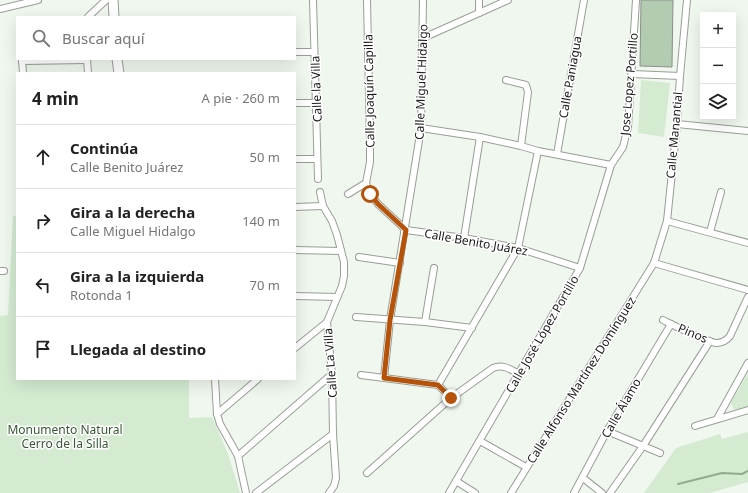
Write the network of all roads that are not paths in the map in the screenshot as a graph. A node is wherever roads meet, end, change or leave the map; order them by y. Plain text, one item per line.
1 (38, 0) edge
2 (106, 0) edge
3 (113, 0) edge
4 (313, 0) edge
5 (367, 0) edge
6 (424, 0) edge
7 (479, 0) edge
8 (508, 0) edge
9 (584, 0) edge
10 (636, 0) edge
11 (688, 0) edge
12 (0, 9) edge
13 (479, 13) junction
14 (89, 16) edge
15 (114, 16) edge
16 (423, 38) junction
17 (296, 52) edge
18 (314, 52) junction
19 (22, 60) edge
20 (87, 60) edge
21 (117, 60) edge
22 (23, 72) edge
23 (88, 72) edge
24 (119, 72) edge
25 (632, 74) junction
26 (680, 76) junction
27 (506, 80) dead end
28 (296, 103) edge
29 (317, 104) junction
30 (677, 124) junction
31 (421, 128) junction
32 (748, 131) edge
33 (480, 137) junction
34 (521, 146) junction
35 (538, 151) junction
36 (557, 154) junction
37 (296, 159) edge
38 (317, 159) junction
39 (611, 164) junction
40 (318, 179) dead end
41 (366, 182) junction
42 (320, 192) dead end
43 (721, 192) dead end
44 (348, 194) dead end
45 (323, 206) junction
46 (296, 207) edge
47 (667, 221) junction
48 (406, 230) junction
49 (710, 232) junction
50 (464, 238) junction
51 (748, 243) edge
52 (518, 248) junction
53 (296, 250) edge
54 (341, 251) junction
55 (359, 257) dead end
56 (400, 263) junction
57 (653, 266) junction
58 (434, 268) dead end
59 (580, 268) junction
60 (748, 290) edge
61 (296, 296) edge
62 (337, 297) junction
63 (748, 297) edge
64 (356, 317) dead end
65 (390, 320) junction
66 (662, 320) dead end
67 (327, 322) junction
68 (425, 322) junction
69 (671, 324) junction
70 (472, 328) junction
71 (296, 341) edge
72 (304, 341) junction
73 (710, 341) junction
74 (296, 347) edge
75 (748, 364) edge
76 (332, 374) junction
77 (519, 374) junction
78 (361, 375) dead end
79 (384, 378) junction
80 (215, 380) edge
81 (257, 380) edge
82 (438, 385) junction
83 (451, 398) junction
84 (748, 410) edge
85 (217, 414) junction
86 (717, 419) junction
87 (695, 426) dead end
88 (607, 432) junction
89 (333, 434) junction
90 (480, 441) junction
91 (643, 446) junction
92 (660, 453) dead end
93 (238, 456) junction
94 (526, 467) junction
95 (367, 473) dead end
96 (583, 478) junction
97 (456, 481) junction
98 (246, 493) edge
99 (256, 493) edge
100 (329, 493) edge
101 (449, 493) edge
102 (475, 493) edge
103 (511, 493) edge
104 (574, 493) edge
105 (602, 493) edge
106 (610, 493) edge

1 - 12 street
2 - 14 street
3 - 15 street
4 - 18 street, Calle la Villa
5 - 41 street, Calle Joaquín Capilla
6 - 16 street, Calle Miguel Hidalgo
7 - 13 street
8 - 13 street
9 - 36 street, Calle Paniagua
10 - 25 street, Jose Lopez Portillo
11 - 26 street, Calle Manantial
13 - 16 street
16 - 31 street, Calle Miguel Hidalgo
17 - 18 street
18 - 29 street, Calle la Villa
19 - 20 street
19 - 22 street
20 - 23 street
21 - 24 street
25 - 26 street
25 - 39 street, Jose Lopez Portillo
26 - 30 street, Calle Manantial
27 - 34 street
28 - 29 street
29 - 38 street, Calle la Villa
30 - 32 street
30 - 47 street, Calle Manantial
31 - 33 street
31 - 48 street, Calle Miguel Hidalgo
33 - 34 street
33 - 50 street
34 - 35 street
35 - 36 street
35 - 52 street
36 - 39 street
37 - 38 street
38 - 40 street, Calle la Villa
39 - 59 street, Calle José López Portillo
41 - 44 street
41 - 48 street
42 - 45 street, Calle La Villa
43 - 49 street
45 - 46 street
45 - 54 street, Calle La Villa
47 - 49 street
47 - 57 street, Calle Manantial
48 - 50 street, Calle Benito Juárez
48 - 56 street, Calle Miguel Hidalgo
49 - 51 street
50 - 52 street, Calle Benito Juárez
52 - 59 street, Calle Benito Juárez
52 - 70 street
53 - 54 street
54 - 62 street, Calle La Villa
55 - 56 street
56 - 65 street, Calle Miguel Hidalgo
57 - 60 street
57 - 94 street, Calle Alfonso Martínez Domínguez
58 - 68 street
59 - 77 street, Calle José López Portillo
61 - 62 street
62 - 67 street, Calle La Villa
63 - 73 street, Pinos
64 - 65 street
65 - 68 street
65 - 79 street, Calle Miguel Hidalgo
66 - 69 street, Pinos
67 - 72 street
67 - 76 street, Calle La Villa
68 - 70 street
69 - 73 street, Pinos
69 - 88 street, Calle Álamo
70 - 82 street
71 - 72 street
72 - 74 street
73 - 91 street
75 - 86 street
76 - 89 street, Calle La Villa
76 - 93 street
77 - 83 street
77 - 90 street, Calle José López Portillo
78 - 79 street
79 - 82 street
80 - 85 street
81 - 85 street
82 - 83 street
83 - 95 street
84 - 86 street
85 - 93 street
86 - 87 street
88 - 91 street
88 - 96 street, Calle Álamo
89 - 99 street
89 - 100 street, Calle La Villa
90 - 94 street
90 - 97 street, Calle José López Portillo
91 - 92 street
91 - 106 street
93 - 98 street
94 - 103 street, Calle Alfonso Martínez Domínguez
96 - 104 street, Calle Álamo
96 - 105 street
97 - 101 street, Calle José López Portillo
97 - 102 street

